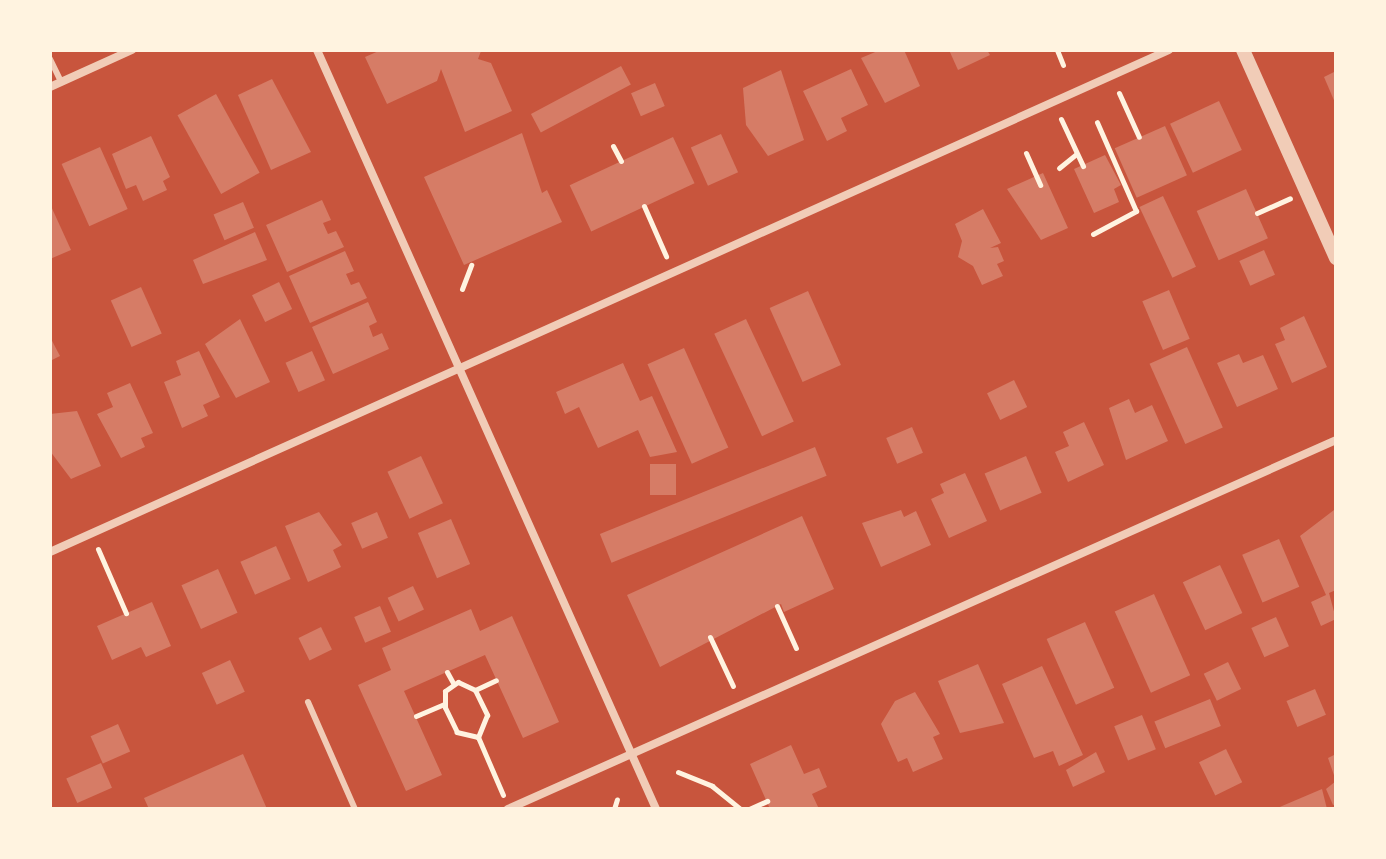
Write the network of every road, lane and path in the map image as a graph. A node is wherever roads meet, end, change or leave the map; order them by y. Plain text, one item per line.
1 (132, 50) edge
2 (317, 50) edge
3 (1057, 50) edge
4 (1169, 50) edge
5 (1243, 50) edge
6 (50, 59) edge
7 (1063, 65) dead end
8 (61, 82) junction
9 (50, 87) edge
10 (1119, 93) dead end
11 (1061, 119) dead end
12 (1097, 122) dead end
13 (1139, 137) dead end
14 (613, 146) dead end
15 (1026, 153) dead end
16 (1076, 154) junction
17 (621, 161) dead end
18 (1083, 166) dead end
19 (1059, 168) dead end
20 (1040, 185) dead end
21 (1291, 198) dead end
22 (644, 206) dead end
23 (1257, 213) dead end
24 (1093, 234) dead end
25 (1336, 258) edge
26 (667, 260) dead end
27 (471, 265) dead end
28 (462, 289) dead end
29 (459, 368) junction
30 (1336, 440) edge
31 (98, 549) dead end
32 (50, 552) edge
33 (777, 606) dead end
34 (126, 613) dead end
35 (710, 637) dead end
36 (796, 648) dead end
37 (447, 672) dead end
38 (496, 680) dead end
39 (453, 683) junction
40 (733, 686) dead end
41 (475, 690) junction
42 (308, 702) dead end
43 (444, 704) junction
44 (416, 716) dead end
45 (478, 737) junction
46 (631, 754) junction
47 (678, 772) dead end
48 (504, 796) dead end
49 (617, 799) dead end
50 (767, 801) dead end
51 (355, 809) edge
52 (508, 809) edge
53 (614, 809) edge
54 (656, 809) edge
55 (740, 809) edge
56 (749, 809) edge

1 - 8 street
2 - 29 street
3 - 7 path
4 - 29 street
5 - 25 street
6 - 8 lane
8 - 9 street
10 - 13 path
11 - 16 path
12 - 24 path
14 - 17 path
15 - 20 path
16 - 18 path
16 - 19 path
21 - 23 path
22 - 26 path
27 - 28 path
29 - 32 street
29 - 46 street
30 - 46 street
31 - 34 path
33 - 36 path
35 - 40 path
37 - 39 path
38 - 41 path
39 - 41 path
39 - 43 path
41 - 45 path
42 - 51 lane
43 - 44 path
43 - 45 path
45 - 48 path
46 - 52 street
46 - 54 street
47 - 55 path
49 - 53 path
50 - 56 path

